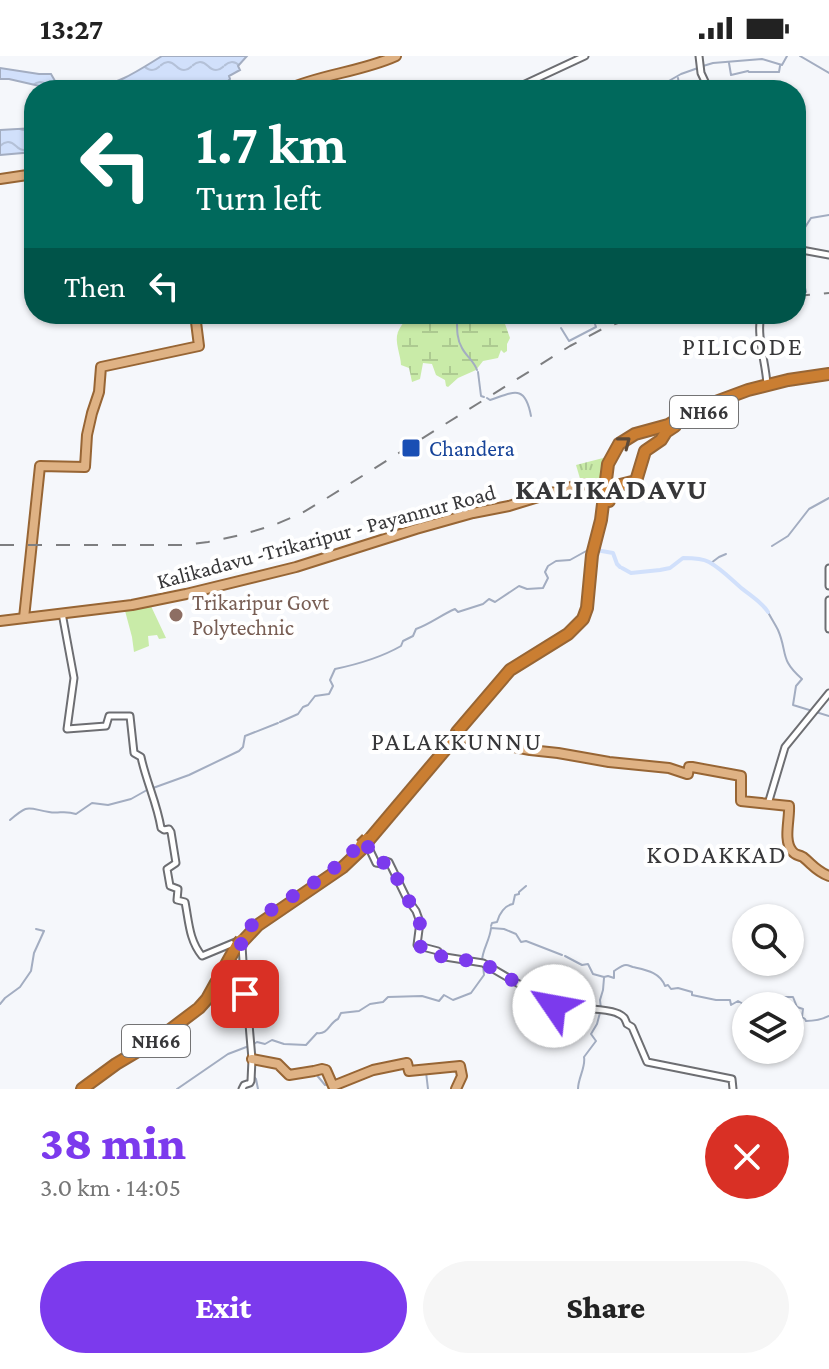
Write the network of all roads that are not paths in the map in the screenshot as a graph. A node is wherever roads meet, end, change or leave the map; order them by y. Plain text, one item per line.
1 (396, 56) edge
2 (585, 56) edge
3 (699, 56) edge
4 (315, 80) edge
5 (533, 80) edge
6 (704, 80) edge
7 (24, 175) edge
8 (0, 179) edge
9 (806, 251) edge
10 (829, 255) edge
11 (196, 324) edge
12 (759, 324) edge
13 (829, 376) edge
14 (767, 387) junction
15 (608, 487) junction
16 (590, 568) junction
17 (829, 568) edge
18 (829, 586) edge
19 (829, 600) edge
20 (62, 613) junction
21 (24, 618) junction
22 (0, 621) edge
23 (829, 629) edge
24 (829, 693) edge
25 (456, 736) junction
26 (768, 804) junction
27 (365, 843) junction
28 (829, 876) edge
29 (240, 943) junction
30 (252, 1059) junction
31 (88, 1085) edge
32 (242, 1089) edge
33 (456, 1089) edge
34 (733, 1089) edge

1 - 4 main road
2 - 5 street
3 - 6 street
7 - 8 main road
9 - 10 street
11 - 21 main road
12 - 14 street
13 - 14 highway, NH66
14 - 15 highway, NH66
15 -> 14 highway, NH66
15 - 16 highway, NH66
15 - 20 main road, Kalikadavu -Trikaripur - Payannur Road
15 - 25 highway, NH66
16 - 25 highway, NH66
16 - 27 street
17 - 18 street
19 - 23 street
20 - 21 main road, Kalikadavu -Trikaripur - Payannur Road
20 - 29 street
21 - 22 main road, Kalikadavu -Trikaripur - Payannur Road
24 - 26 street
25 - 26 main road
25 - 27 highway, NH66
26 - 28 main road
27 - 29 highway, NH66
27 - 29 highway, NH66
27 - 34 street
29 - 30 street
29 - 31 highway, NH66
30 - 32 street
30 - 33 main road

